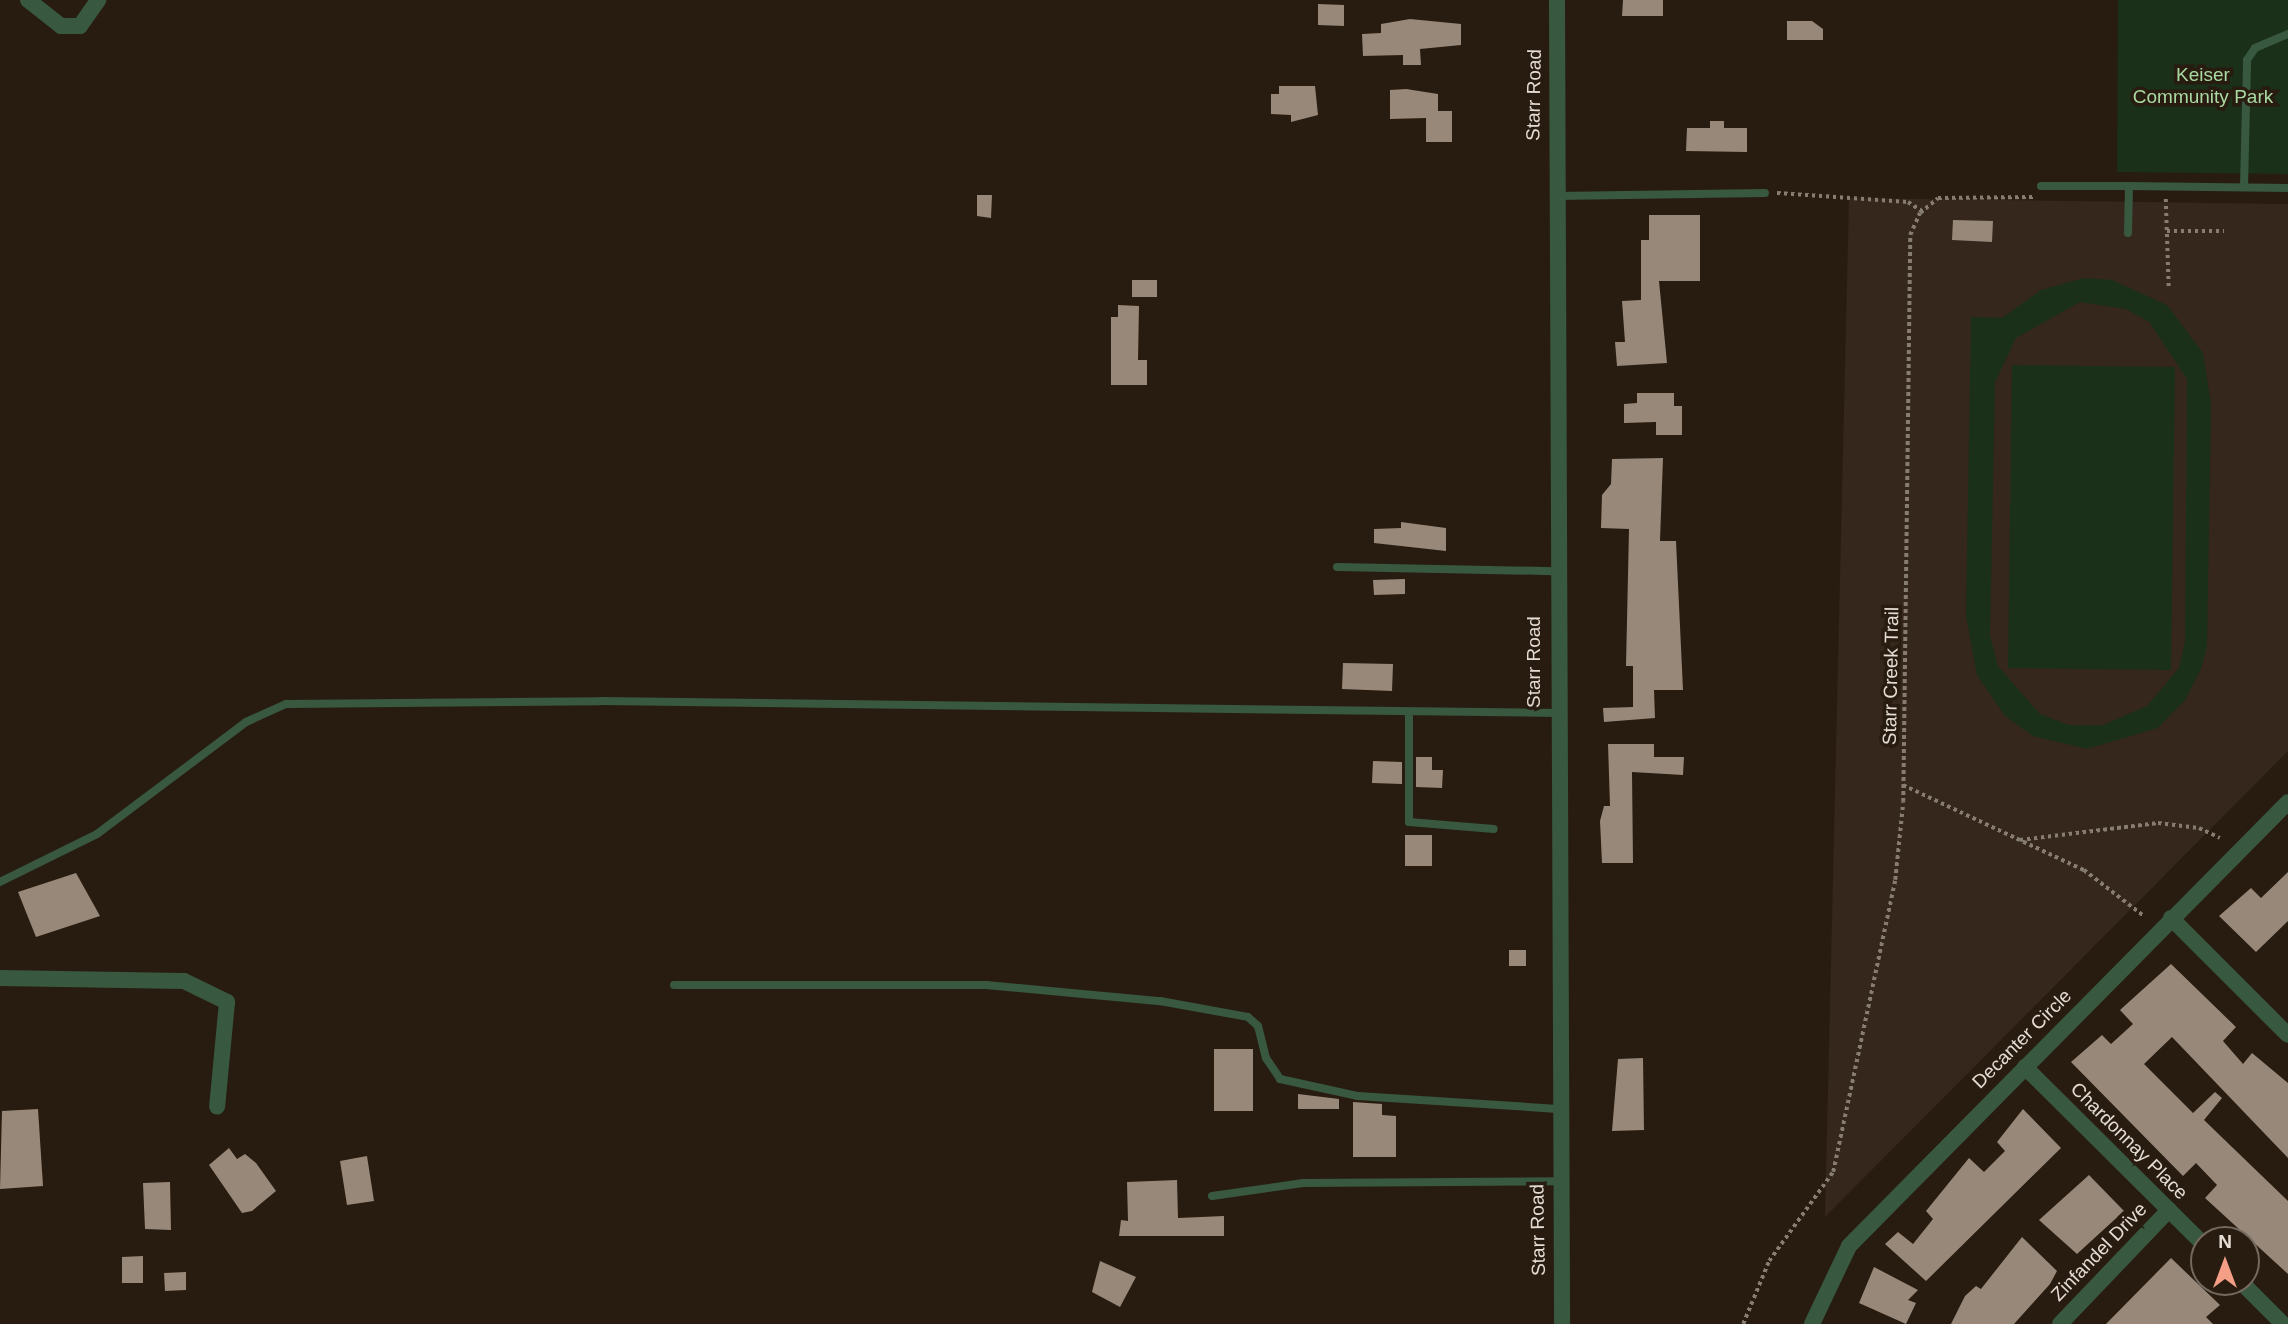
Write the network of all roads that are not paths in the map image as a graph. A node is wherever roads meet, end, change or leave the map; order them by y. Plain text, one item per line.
1 (28, 0) edge
2 (99, 0) edge
3 (1556, 0) edge
4 (2288, 34) edge
5 (2040, 186) dead end
6 (2129, 186) junction
7 (2244, 187) junction
8 (2288, 188) edge
9 (1765, 193) road end
10 (1554, 196) junction
11 (2128, 233) dead end
12 (1337, 567) dead end
13 (1555, 571) junction
14 (1555, 713) junction
15 (1409, 716) junction
16 (2288, 803) edge
17 (1494, 829) dead end
18 (0, 882) edge
19 (2172, 918) junction
20 (0, 978) edge
21 (674, 985) dead end
22 (2288, 1035) edge
23 (2025, 1067) junction
24 (217, 1107) dead end
25 (1558, 1109) junction
26 (1558, 1181) junction
27 (1212, 1196) dead end
28 (2169, 1210) junction
29 (2190, 1231) edge
30 (2255, 1296) edge
31 (1562, 1324) edge
32 (1812, 1324) edge
33 (2060, 1324) edge
34 (2283, 1324) edge

1 - 2 street
3 - 10 street, Starr Road
4 - 7 lane
5 - 6 lane
6 - 7 lane
6 - 11 lane
7 - 8 lane
9 - 10 lane
10 - 13 street, Starr Road
12 - 13 lane
13 - 14 street, Starr Road
14 - 15 lane
14 - 25 street, Starr Road
15 - 17 lane
15 - 18 lane
16 - 19 street, Decanter Circle
19 - 22 street
19 - 23 street, Decanter Circle
20 - 24 street
21 - 25 lane
23 - 28 street, Chardonnay Place
23 - 32 street, Decanter Circle
25 - 26 street, Starr Road
26 - 27 lane
26 - 31 street, Starr Road
28 - 29 street, Chardonnay Place
28 - 33 street, Zinfandel Drive
30 - 34 street

